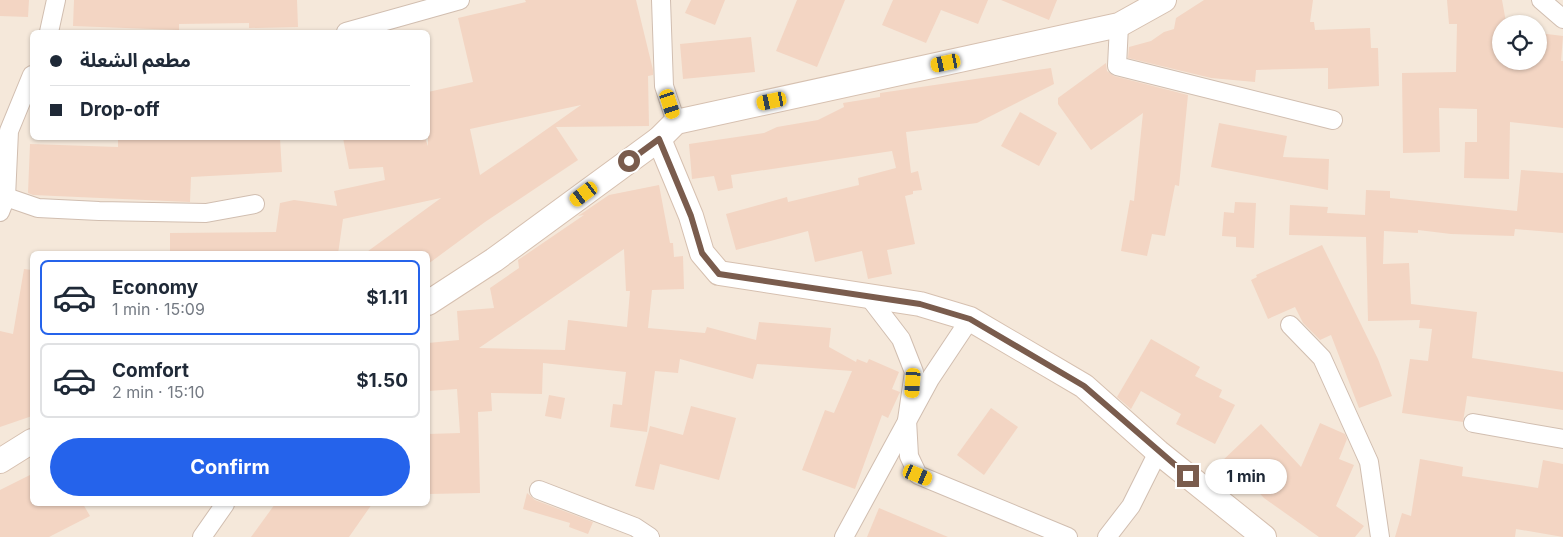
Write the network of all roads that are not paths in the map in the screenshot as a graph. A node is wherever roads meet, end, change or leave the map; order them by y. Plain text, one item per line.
1 (56, 0) edge
2 (460, 0) edge
3 (661, 0) edge
4 (1164, 0) edge
5 (1541, 0) edge
6 (1563, 19) edge
7 (1119, 25) junction
8 (49, 30) edge
9 (353, 30) edge
10 (30, 79) edge
11 (1333, 120) dead end
12 (676, 122) junction
13 (5, 133) edge
14 (659, 139) junction
15 (3, 204) edge
16 (255, 204) dead end
17 (868, 296) junction
18 (430, 302) edge
19 (970, 319) junction
20 (1290, 324) dead end
21 (907, 420) junction
22 (1473, 423) dead end
23 (1563, 438) edge
24 (30, 442) edge
25 (1158, 452) junction
26 (0, 461) edge
27 (539, 490) dead end
28 (224, 506) edge
29 (202, 537) edge
30 (650, 537) edge
31 (844, 537) edge
32 (1068, 537) edge
33 (1107, 537) edge
34 (1264, 537) edge
35 (1380, 537) edge

1 - 8 street
2 - 9 street
3 - 12 street
4 - 7 street
5 - 6 street
7 - 11 street
7 - 12 street
10 - 13 street
12 - 14 street
13 - 15 street
14 - 17 street
14 - 18 street
15 - 16 street
17 - 19 street
17 - 21 street
19 - 21 street
19 - 25 street
20 - 35 street
21 - 31 street
21 - 32 street
22 - 23 street
24 - 26 street
25 - 33 street
25 - 34 street
27 - 30 street
28 - 29 street

